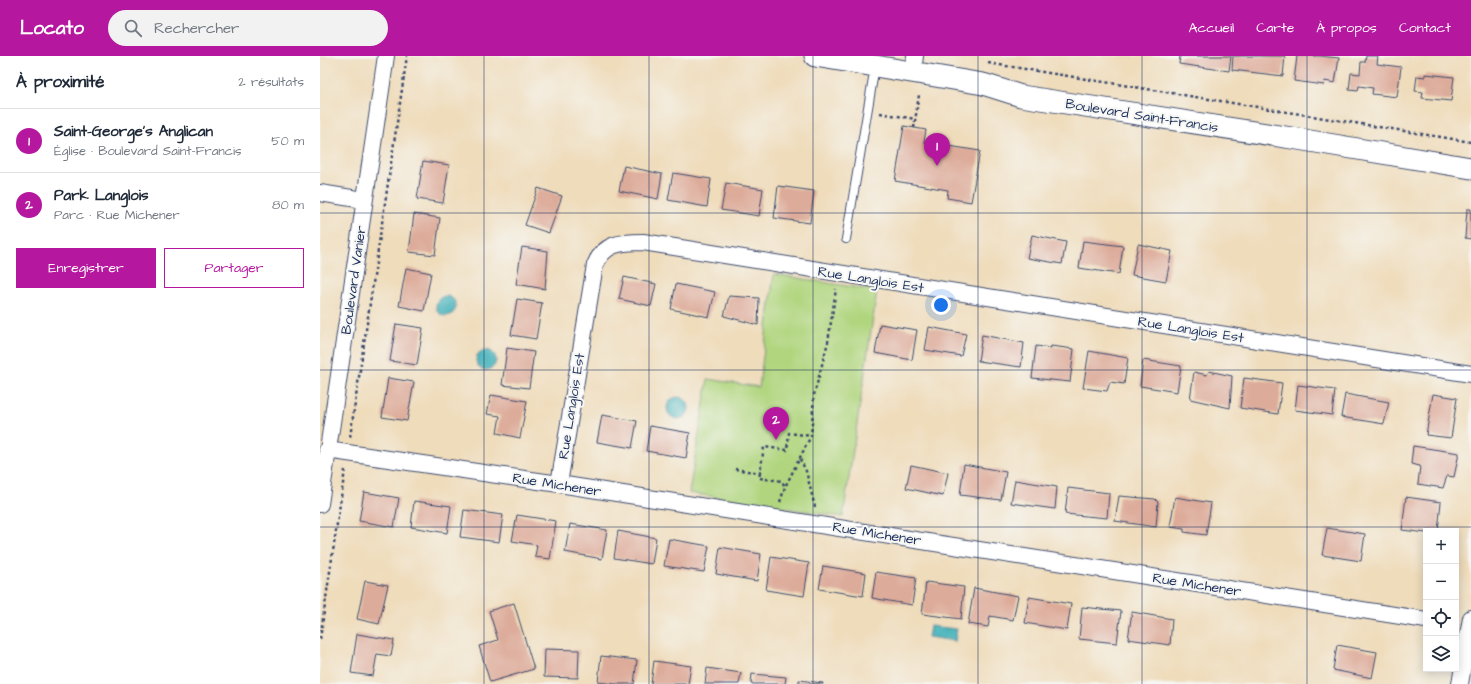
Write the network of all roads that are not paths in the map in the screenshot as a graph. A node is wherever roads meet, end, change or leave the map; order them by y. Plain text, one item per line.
1 (386, 56) edge
2 (815, 56) edge
3 (914, 64) edge
4 (876, 66) junction
5 (1471, 168) edge
6 (320, 193) edge
7 (364, 200) junction
8 (846, 239) dead end
9 (1471, 374) edge
10 (327, 450) junction
11 (559, 484) junction
12 (320, 504) edge
13 (1423, 620) edge
14 (1466, 623) edge
15 (1460, 684) edge

1 - 7 street, Boulevard Vanier
2 - 4 street, Boulevard Saint-Francis
3 - 4 street, Boulevard Saint-Francis
3 - 5 street, Boulevard Saint-Francis
4 - 8 lane
6 - 7 street
7 - 10 street, Boulevard Vanier
9 - 11 street, Rue Langlois Est
10 - 11 street, Rue Michener
10 - 12 street, Boulevard Vanier
11 - 13 street, Rue Michener
14 - 15 street

